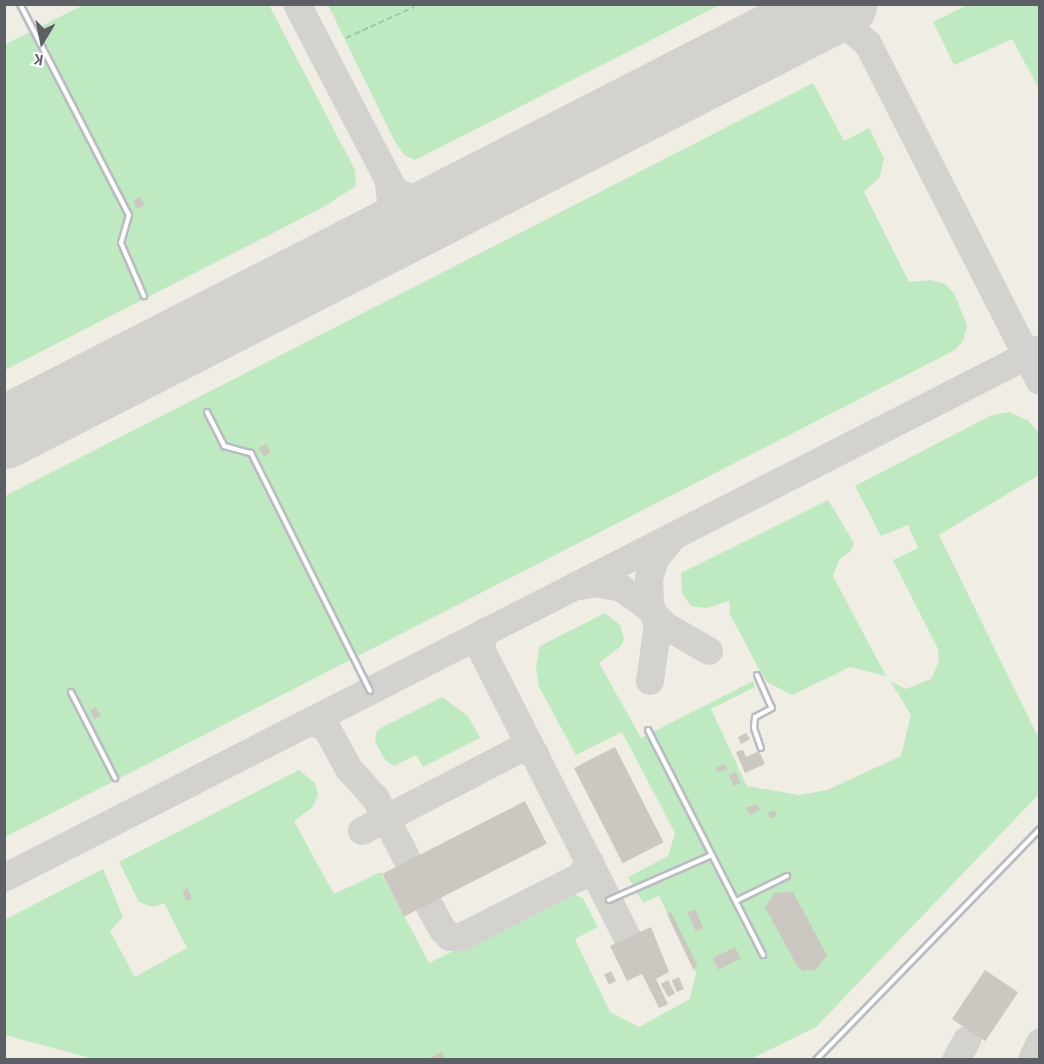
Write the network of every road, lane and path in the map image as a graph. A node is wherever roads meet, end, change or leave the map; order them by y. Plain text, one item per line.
1 (20, 4) edge
2 (414, 7) dead end
3 (346, 38) dead end
4 (144, 296) dead end
5 (207, 412) dead end
6 (758, 675) dead end
7 (370, 691) dead end
8 (71, 692) dead end
9 (648, 730) dead end
10 (761, 748) dead end
11 (115, 778) dead end
12 (1040, 829) edge
13 (712, 855) junction
14 (788, 876) dead end
15 (609, 900) dead end
16 (736, 901) junction
17 (763, 955) dead end
18 (816, 1059) edge

1 - 4 lane
2 - 3 path
5 - 7 lane
6 - 10 lane
8 - 11 lane
9 - 13 lane
12 - 18 lane
13 - 15 lane
13 - 16 lane
14 - 16 lane
16 - 17 lane

